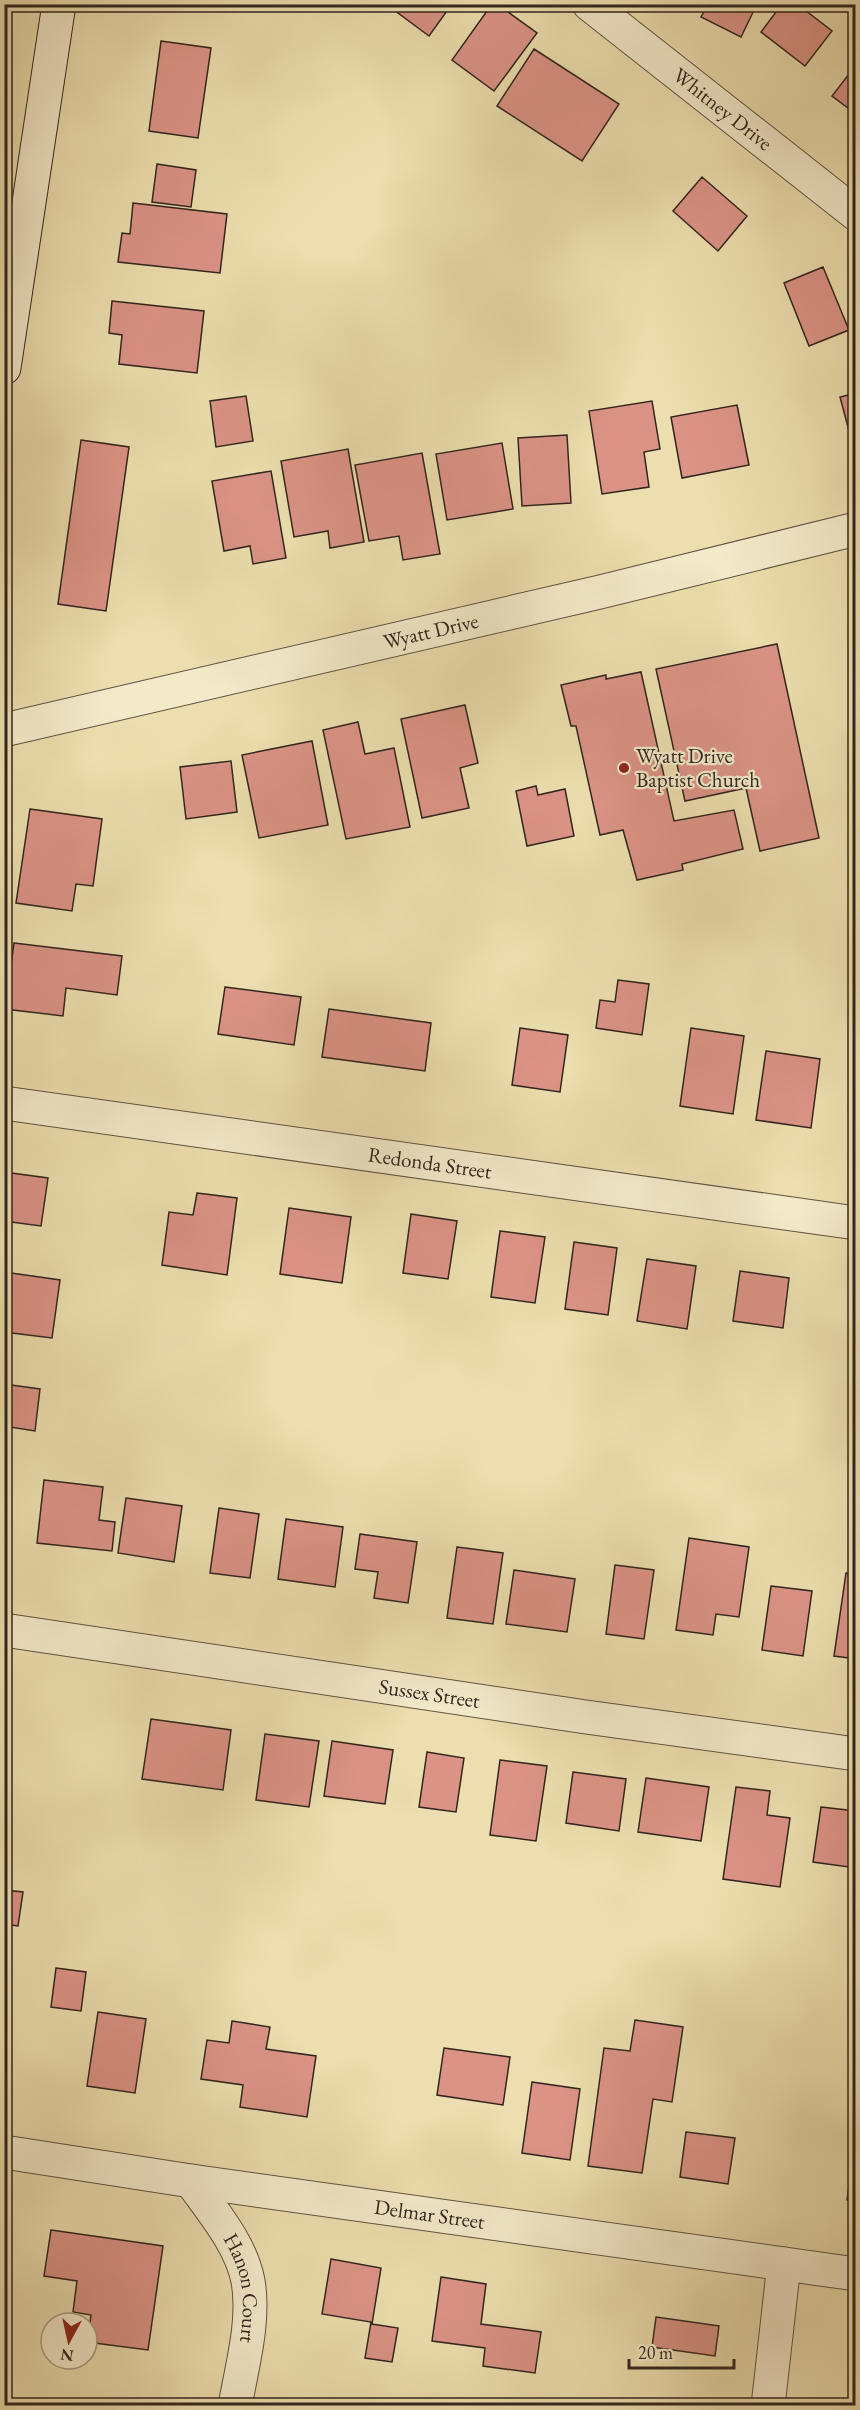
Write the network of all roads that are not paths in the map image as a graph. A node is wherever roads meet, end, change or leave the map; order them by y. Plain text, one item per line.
1 (59, 4) edge
2 (589, 4) edge
3 (855, 214) edge
4 (4, 368) edge
5 (855, 529) edge
6 (4, 730) edge
7 (4, 1103) edge
8 (855, 1222) edge
9 (4, 1630) edge
10 (855, 1754) edge
11 (4, 2152) edge
12 (191, 2181) junction
13 (784, 2264) junction
14 (855, 2274) edge
15 (235, 2406) edge
16 (768, 2406) edge

1 - 4 street
2 - 3 street, Whitney Drive
5 - 6 street, Wyatt Drive
7 - 8 street, Redonda Street
9 - 10 street, Sussex Street
11 - 12 street, Delmar Street
12 - 13 street, Delmar Street
12 - 15 street, Hanon Court
13 - 14 street, Delmar Street
13 - 16 street

